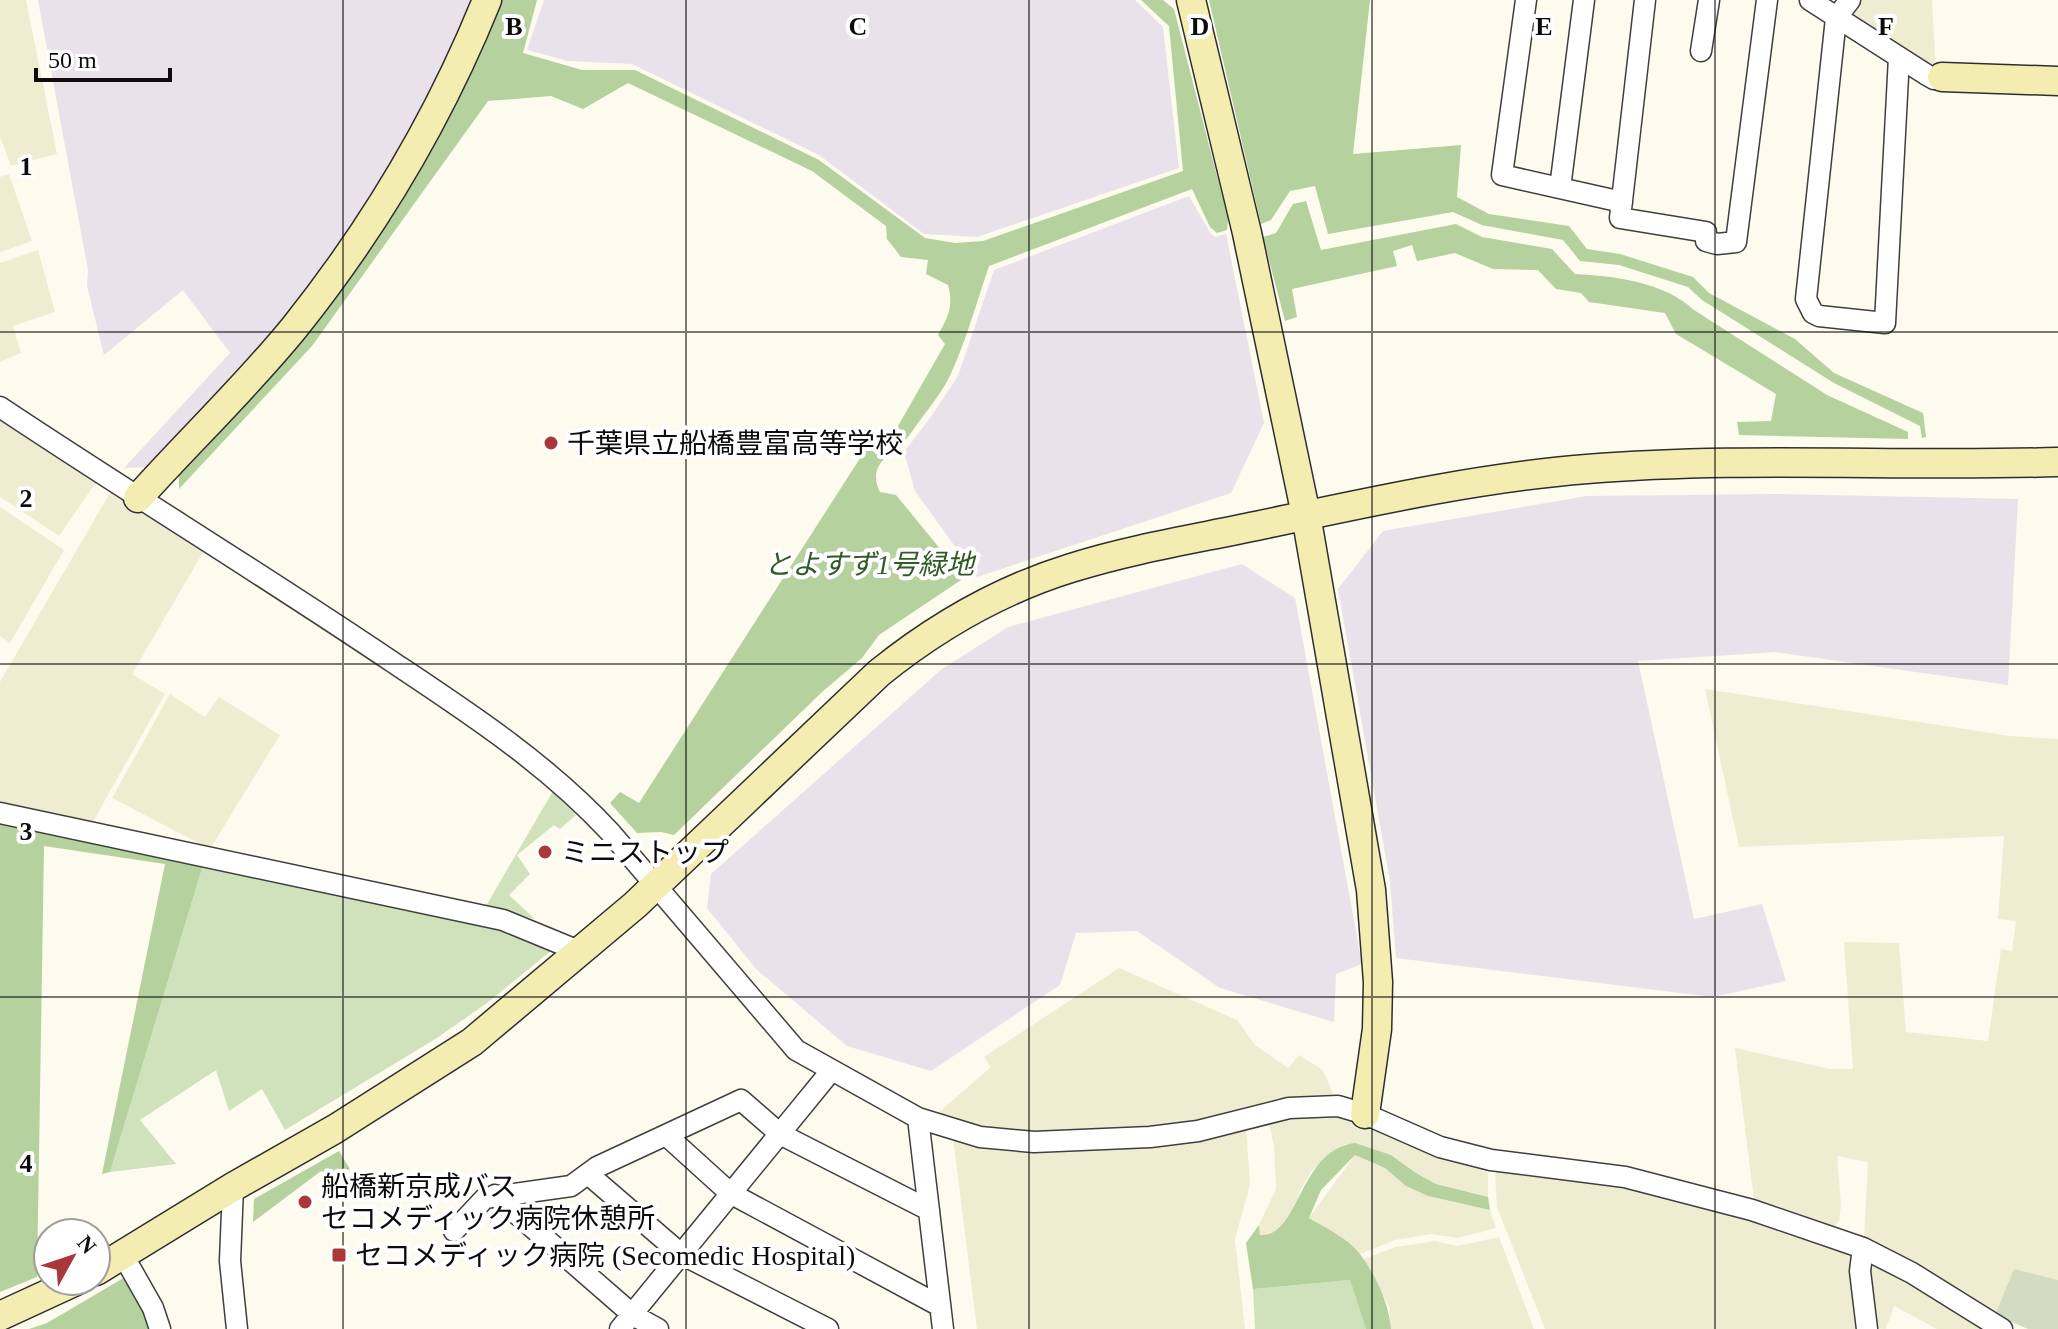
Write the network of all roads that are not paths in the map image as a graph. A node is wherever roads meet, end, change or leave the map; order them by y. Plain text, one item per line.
1 (487, 0) edge
2 (1191, 0) edge
3 (1526, 0) edge
4 (1584, 0) edge
5 (1645, 0) edge
6 (1709, 0) edge
7 (1767, 0) edge
8 (1810, 0) edge
9 (1850, 0) edge
10 (1836, 18) junction
11 (1701, 51) dead end
12 (1899, 57) junction
13 (1942, 77) joint
14 (2058, 81) edge
15 (1560, 188) junction
16 (1622, 202) junction
17 (0, 407) edge
18 (2058, 462) edge
19 (138, 498) junction
20 (1306, 515) junction
21 (0, 813) edge
22 (656, 885) junction
23 (581, 952) junction
24 (831, 1071) junction
25 (1365, 1114) junction
26 (918, 1118) junction
27 (780, 1134) junction
28 (666, 1135) junction
29 (588, 1174) junction
30 (233, 1187) junction
31 (730, 1193) junction
32 (495, 1195) junction
33 (929, 1210) junction
34 (454, 1231) dead end
35 (1863, 1248) junction
36 (681, 1254) junction
37 (123, 1255) junction
38 (112, 1262) edge
39 (41, 1297) edge
40 (940, 1306) junction
41 (0, 1316) edge
42 (626, 1322) edge
43 (160, 1329) edge
44 (237, 1329) edge
45 (658, 1329) edge
46 (828, 1329) edge
47 (943, 1329) edge
48 (1867, 1329) edge
49 (2002, 1329) edge

1 - 19 street
2 - 20 street
3 - 15 street
4 - 15 street
5 - 16 street
6 - 11 street
7 - 16 street
8 - 10 street
9 - 10 street
10 - 12 street
10 - 12 street
12 - 13 street
13 - 14 street
15 - 16 street
17 - 19 street
18 - 20 street
19 - 22 street
20 - 22 street
20 - 25 street
21 - 23 street
22 - 23 street
22 - 24 street
23 - 30 street
24 - 26 street
24 - 27 street
25 - 26 street
25 - 35 street
26 - 33 street
27 - 28 street
27 - 31 street
27 - 33 street
28 - 29 street
28 - 31 street
29 - 32 street
29 - 36 street
30 - 37 street
30 - 44 street
31 - 36 street
31 - 40 street
32 - 34 street
32 - 42 street
33 - 40 street
35 - 48 street
35 - 49 street
36 - 42 street
36 - 46 street
37 - 38 street
37 - 43 street
39 - 41 street
40 - 47 street
42 - 45 street

